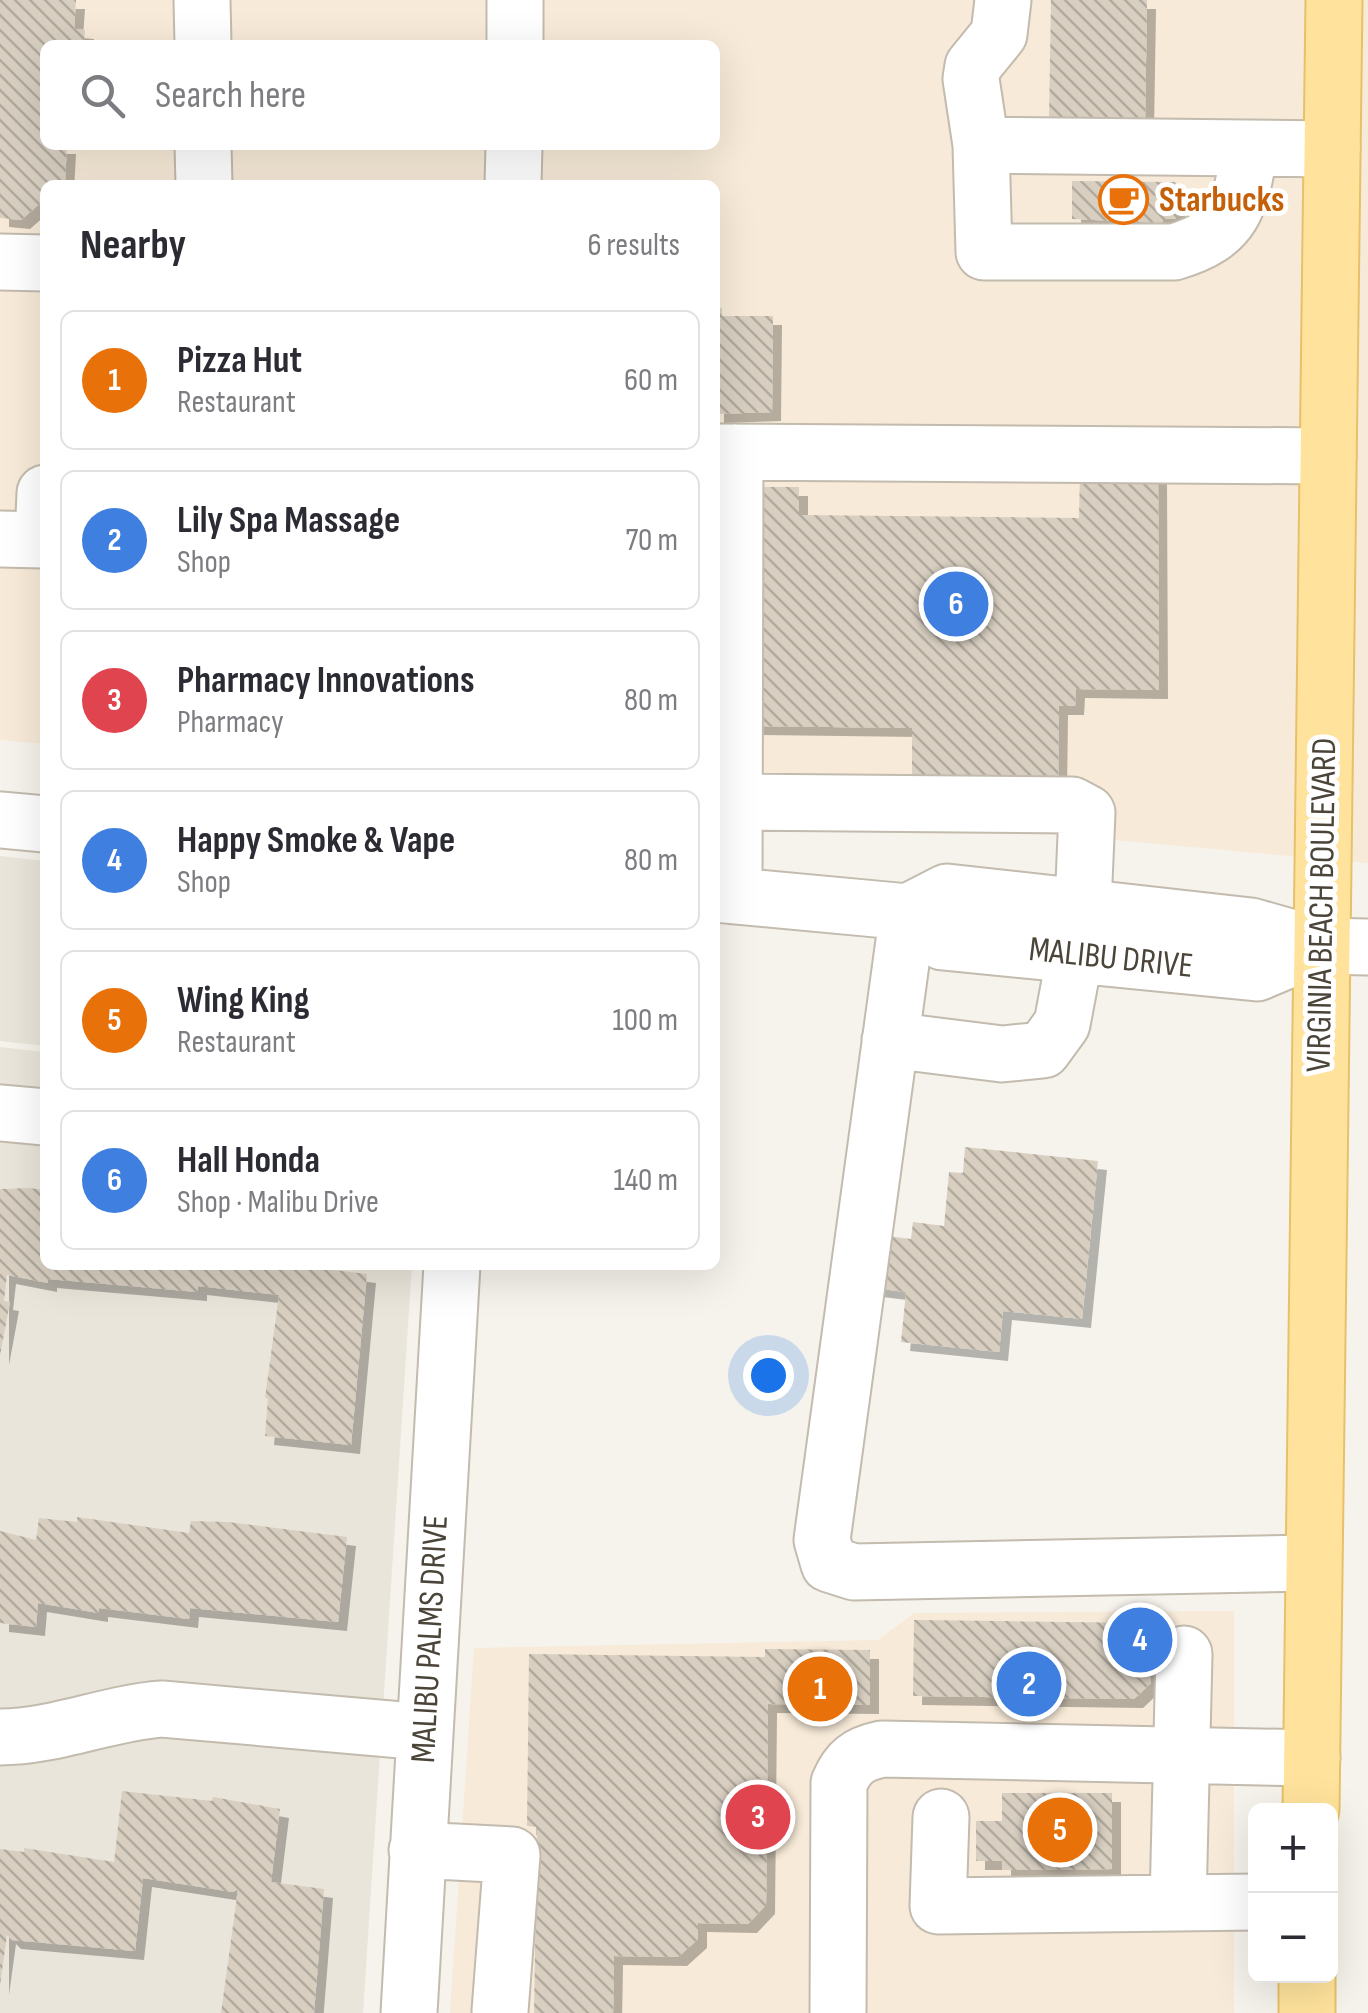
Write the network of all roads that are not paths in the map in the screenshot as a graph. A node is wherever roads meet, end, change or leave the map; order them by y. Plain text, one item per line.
1 (202, 0) edge
2 (515, 0) edge
3 (1003, 0) edge
4 (1334, 0) edge
5 (203, 40) edge
6 (515, 40) edge
7 (981, 146) junction
8 (1250, 148) junction
9 (203, 150) edge
10 (514, 150) edge
11 (1332, 150) junction
12 (204, 180) edge
13 (513, 180) edge
14 (0, 262) edge
15 (40, 263) edge
16 (725, 452) edge
17 (1328, 456) junction
18 (0, 539) edge
19 (40, 540) edge
20 (725, 703) edge
21 (734, 802) junction
22 (0, 820) edge
23 (40, 824) edge
24 (725, 895) edge
25 (908, 912) junction
26 (1079, 930) junction
27 (1345, 946) edge
28 (890, 1040) junction
29 (0, 1113) edge
30 (40, 1117) edge
31 (452, 1270) edge
32 (1312, 1563) junction
33 (1184, 1654) dead end
34 (424, 1732) junction
35 (0, 1737) edge
36 (1180, 1756) junction
37 (1311, 1784) edge
38 (941, 1816) dead end
39 (418, 1850) junction
40 (1248, 1902) edge
41 (1178, 1903) junction
42 (1307, 1983) edge
43 (409, 2008) edge
44 (500, 2012) edge
45 (838, 2013) edge
46 (1306, 2013) edge

1 - 5 street
2 - 6 street
3 - 7 street
4 - 11 main road, VIRGINIA BEACH BOULEVARD
7 - 8 street
7 - 8 street
8 - 11 street
9 - 12 street
10 - 13 street
11 - 17 main road, VIRGINIA BEACH BOULEVARD
14 - 15 street
16 - 17 street
16 - 20 street
17 - 27 main road, VIRGINIA BEACH BOULEVARD
18 - 19 street
20 - 21 street
21 - 24 street
21 - 26 street
22 - 23 street
24 - 25 street, MALIBU DRIVE
25 - 26 street, MALIBU DRIVE
25 - 28 street
26 - 27 street, MALIBU DRIVE
26 - 28 street
27 - 32 main road, VIRGINIA BEACH BOULEVARD
28 - 32 street
29 - 30 street
31 - 34 street, MALIBU PALMS DRIVE
32 - 37 main road, VIRGINIA BEACH BOULEVARD
33 - 36 street
34 - 35 street
34 - 39 street, MALIBU PALMS DRIVE
36 - 37 street
36 - 41 street
36 - 45 street
38 - 41 street
39 - 43 street, MALIBU PALMS DRIVE
39 - 44 street
40 - 41 street
42 - 46 main road
43 - 44 street

